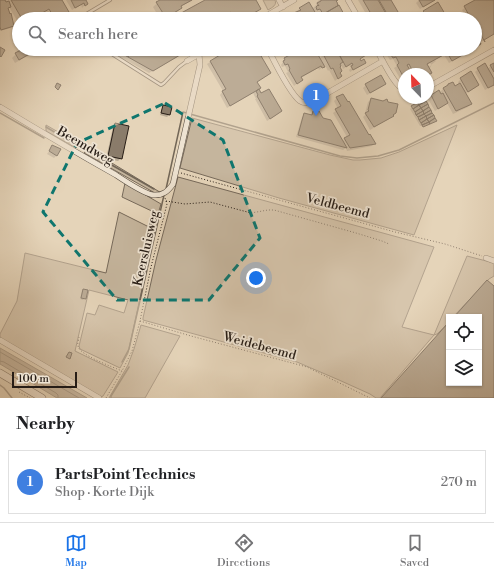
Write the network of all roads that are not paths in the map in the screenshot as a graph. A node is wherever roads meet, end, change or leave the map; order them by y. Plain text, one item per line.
1 (110, 0) edge
2 (279, 0) edge
3 (294, 0) edge
4 (348, 0) edge
5 (283, 7) junction
6 (90, 12) edge
7 (274, 12) edge
8 (355, 12) edge
9 (494, 50) edge
10 (115, 56) edge
11 (196, 56) edge
12 (199, 56) edge
13 (272, 56) edge
14 (380, 56) edge
15 (187, 61) joint
16 (383, 61) junction
17 (434, 83) edge
18 (398, 85) edge
19 (0, 107) edge
20 (164, 194) joint
21 (486, 258) road end
22 (494, 261) edge
23 (0, 340) edge
24 (0, 372) edge
25 (42, 398) edge
26 (99, 398) edge

1 - 6 lane
2 - 5 street
3 - 5 street
4 - 8 street
5 - 7 street
9 - 17 street
10 - 15 lane
11 - 15 street
12 - 20 street, Keersluisweg
13 - 16 street
14 - 16 street
16 - 18 street
19 - 20 street, Beemdweg
21 - 22 street
23 - 26 street
24 - 25 main road

